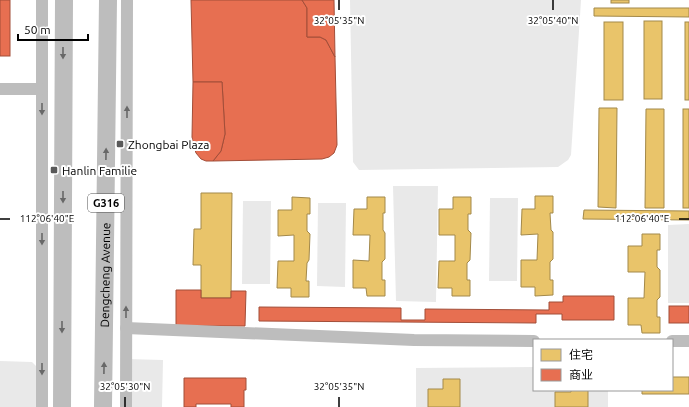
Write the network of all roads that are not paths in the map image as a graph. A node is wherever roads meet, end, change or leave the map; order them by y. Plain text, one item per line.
1 (42, 0) edge
2 (64, 0) edge
3 (108, 0) edge
4 (127, 0) edge
5 (0, 89) edge
6 (42, 89) junction
7 (126, 328) junction
8 (533, 341) edge
9 (673, 341) edge
10 (689, 341) edge
11 (42, 407) edge
12 (62, 407) edge
13 (103, 407) edge
14 (126, 407) edge

1 - 6 street
2 -> 12 highway
13 -> 3 highway, Dengcheng Avenue / G316
7 -> 4 street
5 - 6 street
6 -> 11 street
7 - 8 street
7 - 14 street
9 - 10 street

